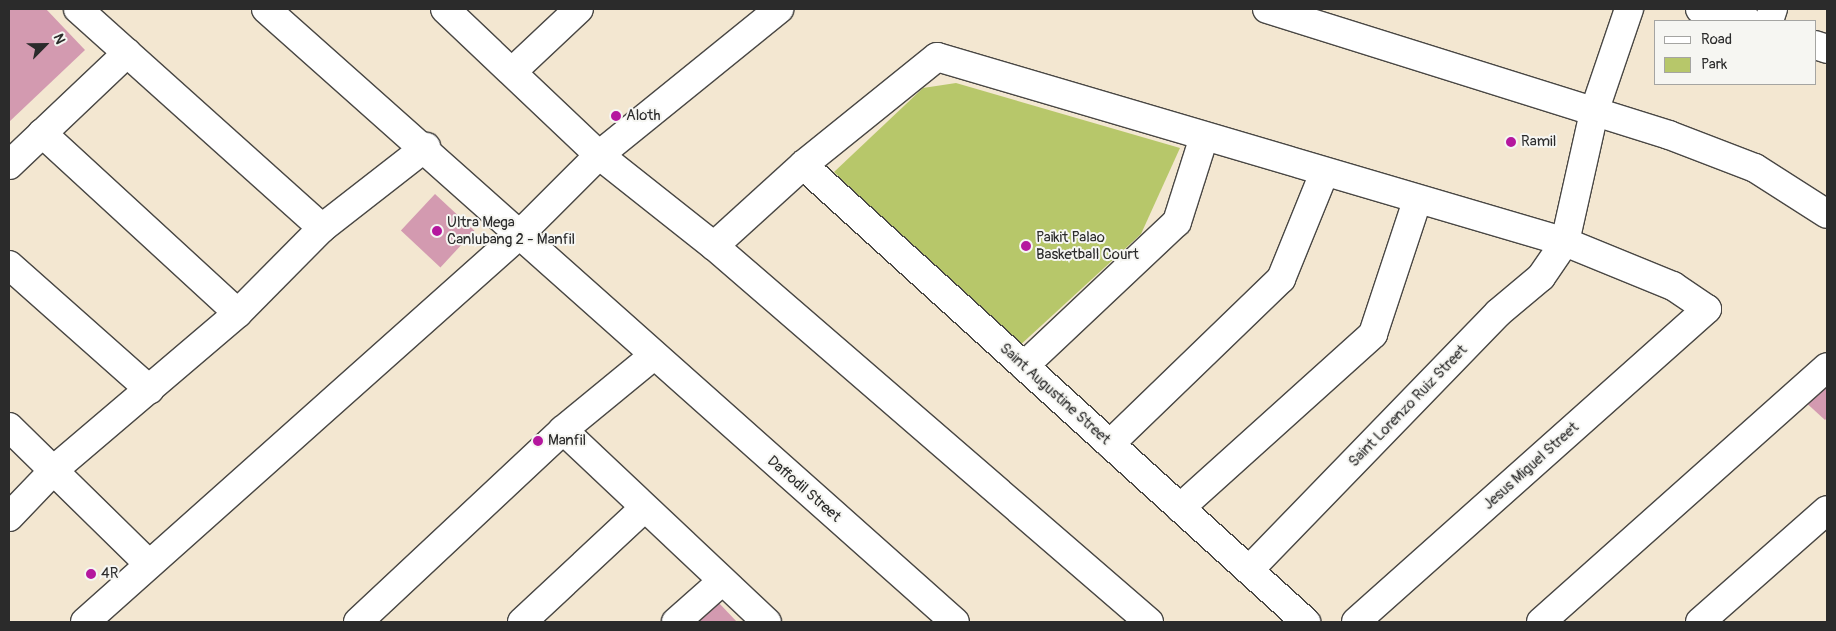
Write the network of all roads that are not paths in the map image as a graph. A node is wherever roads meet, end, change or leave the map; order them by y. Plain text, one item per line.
1 (78, 9) edge
2 (266, 9) edge
3 (579, 9) edge
4 (778, 9) edge
5 (1267, 9) edge
6 (1629, 9) edge
7 (1700, 9) edge
8 (449, 10) edge
9 (1743, 20) edge
10 (127, 52) junction
11 (514, 70) junction
12 (1594, 112) junction
13 (42, 132) junction
14 (1204, 137) junction
15 (426, 147) junction
16 (599, 155) junction
17 (9, 165) edge
18 (803, 165) junction
19 (1324, 173) junction
20 (1417, 201) junction
21 (1827, 214) edge
22 (322, 228) junction
23 (518, 236) junction
24 (1565, 242) junction
25 (714, 246) junction
26 (9, 265) edge
27 (238, 314) junction
28 (653, 356) junction
29 (1024, 366) junction
30 (1827, 367) edge
31 (150, 390) junction
32 (9, 427) edge
33 (564, 430) junction
34 (1110, 444) junction
35 (56, 468) junction
36 (1180, 508) junction
37 (643, 509) junction
38 (1827, 510) edge
39 (9, 517) edge
40 (149, 564) junction
41 (1249, 570) junction
42 (722, 582) junction
43 (85, 622) edge
44 (358, 622) edge
45 (522, 622) edge
46 (676, 622) edge
47 (766, 622) edge
48 (955, 622) edge
49 (1149, 622) edge
50 (1306, 622) edge
51 (1356, 622) edge
52 (1541, 622) edge
53 (1700, 622) edge

1 - 10 street
2 - 15 street, Daffodil Street
3 - 11 street
4 - 16 street
5 - 12 street
6 - 12 street
7 - 9 street
8 - 11 street
10 - 13 street
10 - 22 street
11 - 16 street
12 - 21 street
12 - 24 street
13 - 17 street
13 - 27 street
14 - 18 street
14 - 19 street
14 - 29 street
15 - 22 street
15 - 23 street, Daffodil Street
16 - 23 street
16 - 25 street
18 - 25 street
18 - 29 street, Saint Augustine Street
19 - 20 street
19 - 34 street
20 - 24 street
20 - 36 street
22 - 27 street
23 - 28 street, Daffodil Street
23 - 40 street
24 - 41 street, Saint Lorenzo Ruiz Street
24 - 51 street, Jesus Miguel Street
25 - 49 street
26 - 31 street
27 - 31 street
28 - 33 street
28 - 48 street, Daffodil Street
29 - 34 street, Saint Augustine Street
30 - 52 street
31 - 35 street
32 - 35 street
33 - 37 street
33 - 44 street
34 - 36 street, Saint Augustine Street
35 - 39 street
35 - 40 street
36 - 41 street, Saint Augustine Street
37 - 42 street
37 - 45 street
38 - 53 street
40 - 43 street
41 - 50 street, Saint Augustine Street
42 - 46 street
42 - 47 street

